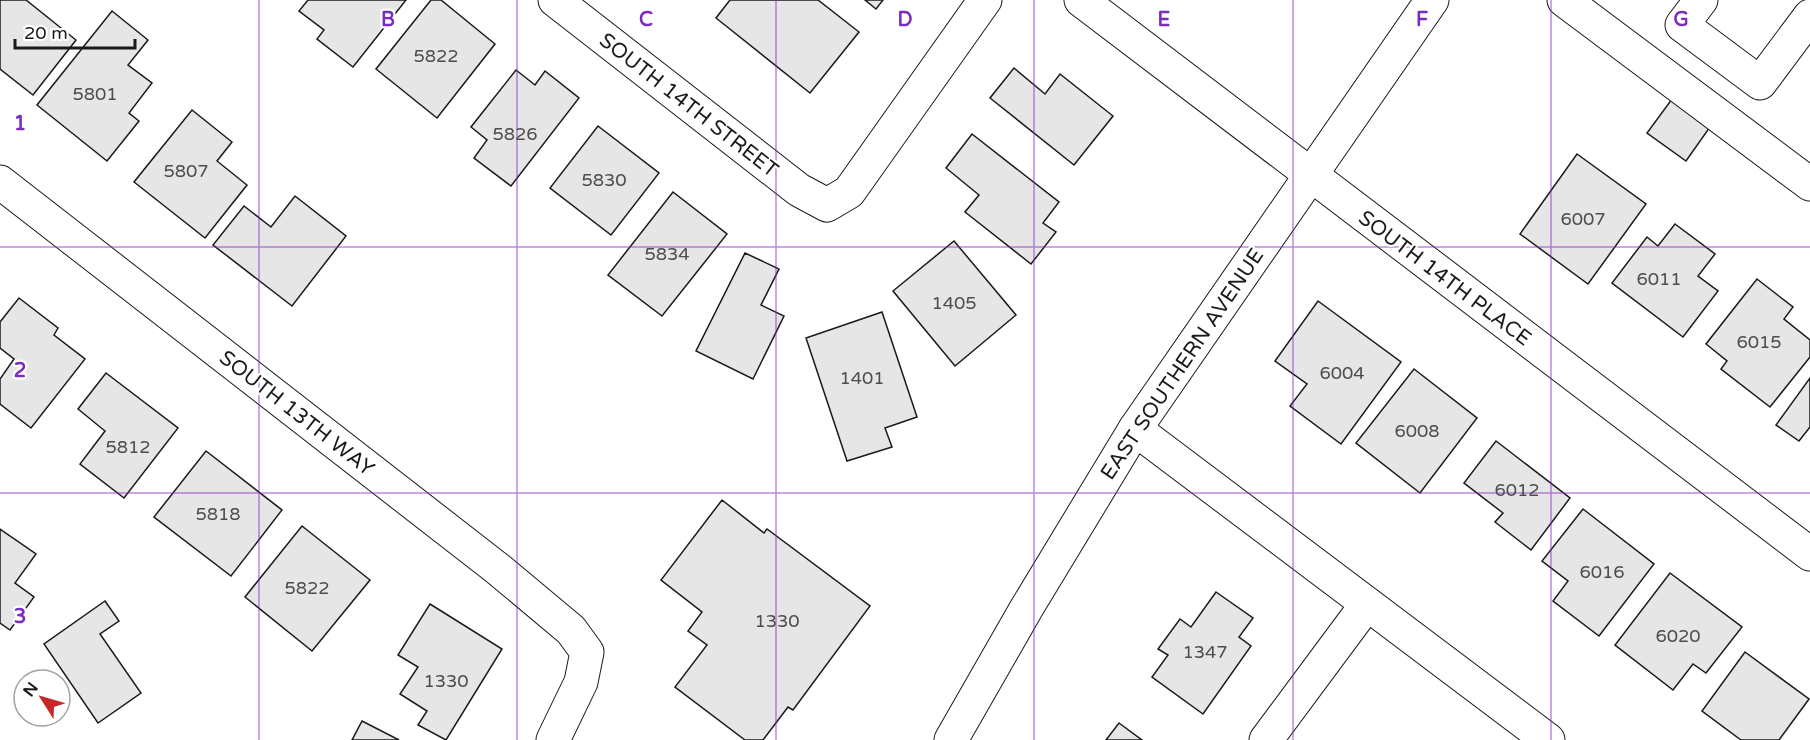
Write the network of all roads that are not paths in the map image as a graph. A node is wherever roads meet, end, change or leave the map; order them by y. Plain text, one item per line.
1 (555, 0) edge
2 (985, 0) edge
3 (1081, 0) edge
4 (1432, 0) edge
5 (1564, 0) edge
6 (1701, 0) edge
7 (1810, 16) edge
8 (1310, 175) junction
9 (0, 182) edge
10 (1810, 184) edge
11 (1135, 429) junction
12 (1810, 554) edge
13 (1367, 604) junction
14 (553, 740) edge
15 (951, 740) edge
16 (1266, 740) edge
17 (1548, 740) edge

1 - 2 street, SOUTH 14TH STREET
3 - 8 street, SOUTH 14TH PLACE
4 - 8 street, EAST SOUTHERN AVENUE
5 - 10 street
6 - 7 street
8 - 11 street, EAST SOUTHERN AVENUE
8 - 12 street, SOUTH 14TH PLACE
9 - 14 street, SOUTH 13TH WAY
11 - 13 street
11 - 15 street, EAST SOUTHERN AVENUE
13 - 16 street
13 - 17 street

